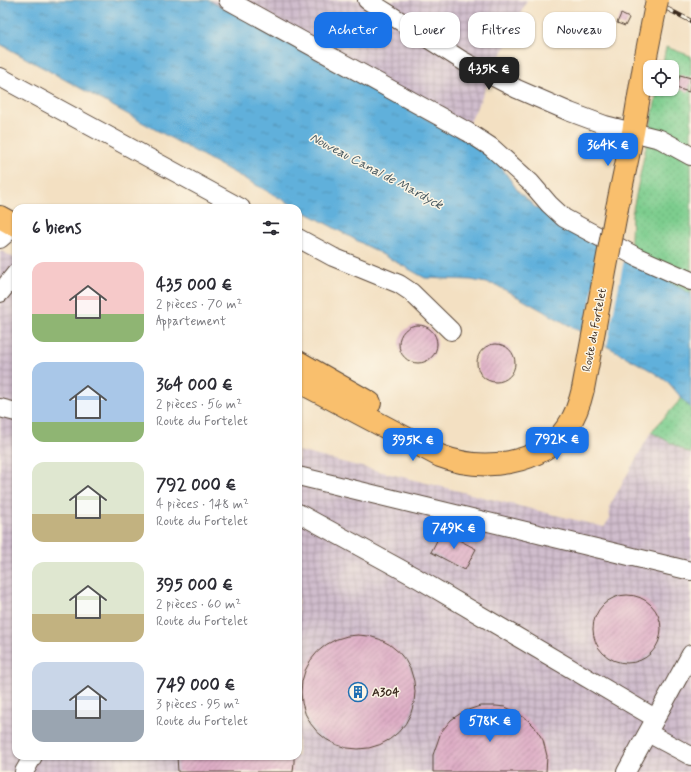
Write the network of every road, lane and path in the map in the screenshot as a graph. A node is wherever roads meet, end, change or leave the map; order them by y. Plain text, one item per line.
1 (228, 0) edge
2 (367, 0) edge
3 (657, 0) edge
4 (0, 77) edge
5 (633, 132) junction
6 (691, 156) edge
7 (0, 201) edge
8 (234, 204) edge
9 (11, 224) edge
10 (302, 240) edge
11 (12, 277) edge
12 (691, 281) edge
13 (0, 293) edge
14 (451, 331) dead end
15 (302, 364) edge
16 (302, 383) edge
17 (0, 408) edge
18 (12, 411) edge
19 (480, 463) junction
20 (302, 477) edge
21 (302, 515) edge
22 (691, 571) edge
23 (691, 654) edge
24 (652, 725) junction
25 (691, 756) edge
26 (31, 760) edge
27 (24, 772) edge
28 (626, 772) edge

1 - 12 street
2 - 5 street
3 - 5 main road, Route du Fortelet, bridge
4 - 8 street
5 - 6 street
5 - 19 main road, Route du Fortelet, bridge
7 - 9 main road
10 - 14 street
11 - 13 street
15 - 19 main road, Route du Fortelet
16 - 19 main road, Route du Fortelet
17 - 18 street
20 - 22 street
21 - 24 street
23 - 24 street
24 - 25 street
24 - 28 street
26 - 27 street

